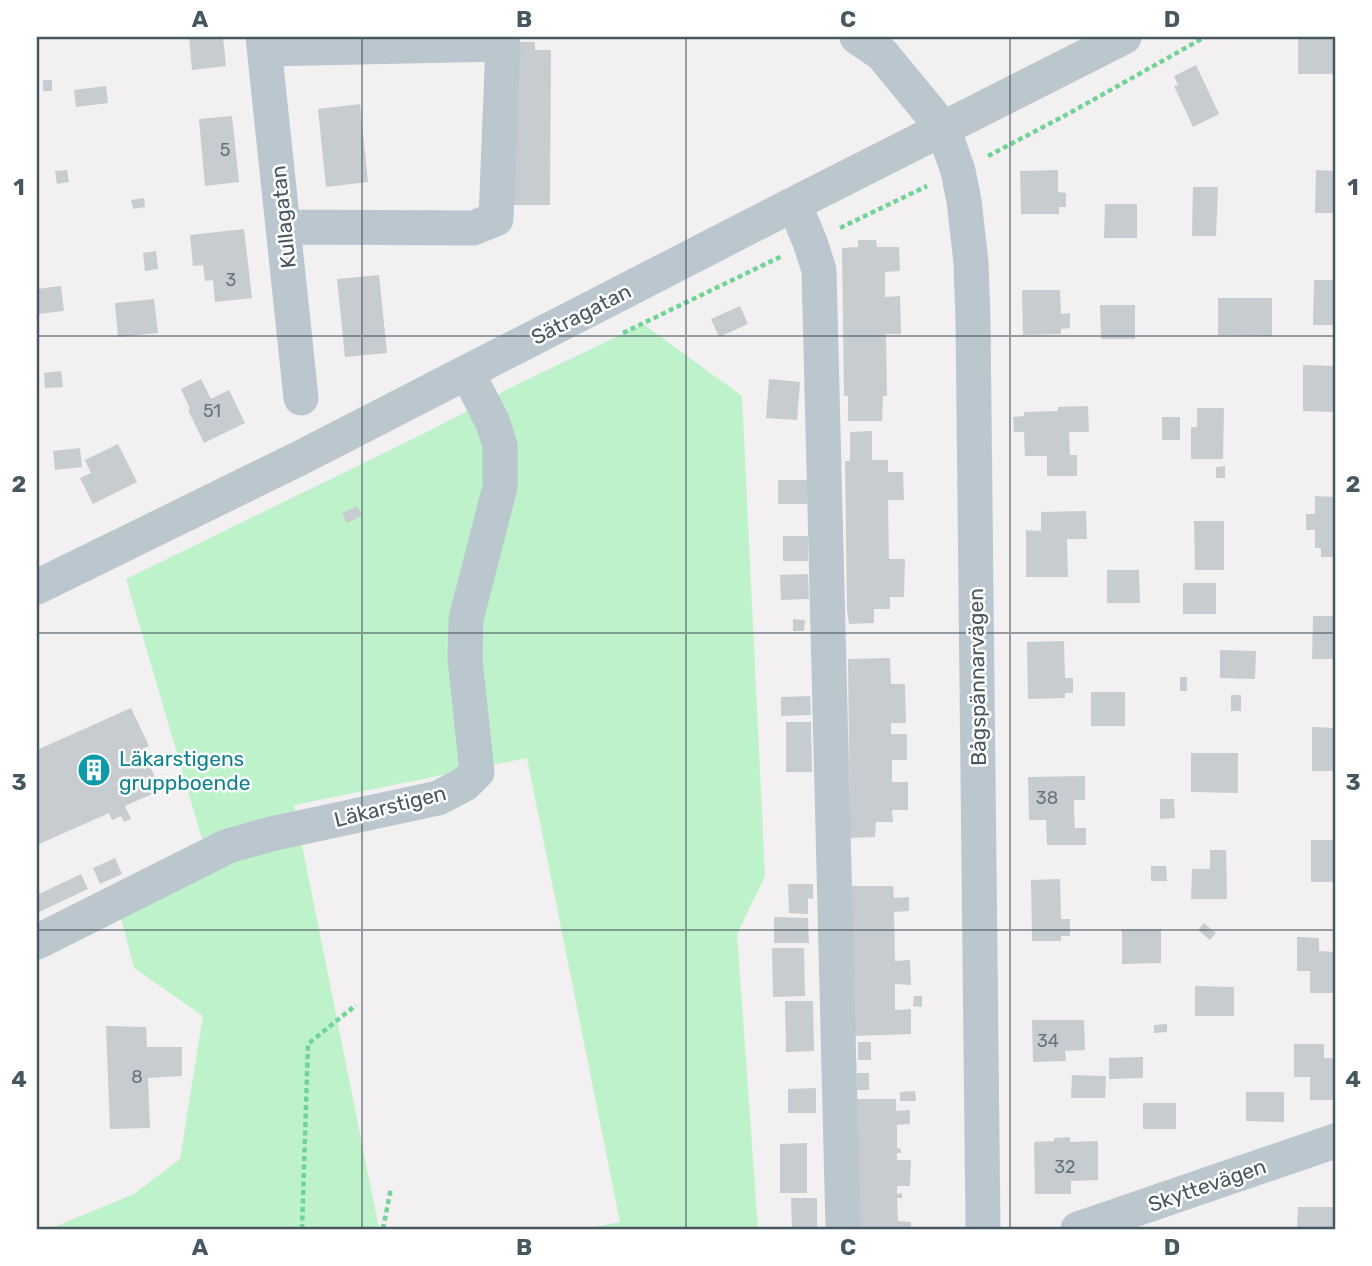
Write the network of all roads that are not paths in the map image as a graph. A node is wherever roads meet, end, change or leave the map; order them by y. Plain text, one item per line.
1 (857, 37) edge
2 (1124, 37) edge
3 (503, 41) edge
4 (264, 43) edge
5 (943, 128) junction
6 (794, 204) junction
7 (284, 227) junction
8 (467, 372) junction
9 (301, 398) dead end
10 (37, 587) edge
11 (37, 942) edge
12 (1335, 1141) edge
13 (843, 1229) edge
14 (983, 1229) edge
15 (1078, 1229) edge

1 - 5 street
2 - 5 street, Sätragatan
3 - 4 street
3 - 7 street
4 - 7 street, Kullagatan
5 - 6 street, Sätragatan
5 - 14 street, Bågspännarvägen
6 - 8 street, Sätragatan
6 - 13 street
7 - 9 street, Kullagatan
8 - 10 street, Sätragatan
8 - 11 street, Läkarstigen
12 - 15 street, Skyttevägen

